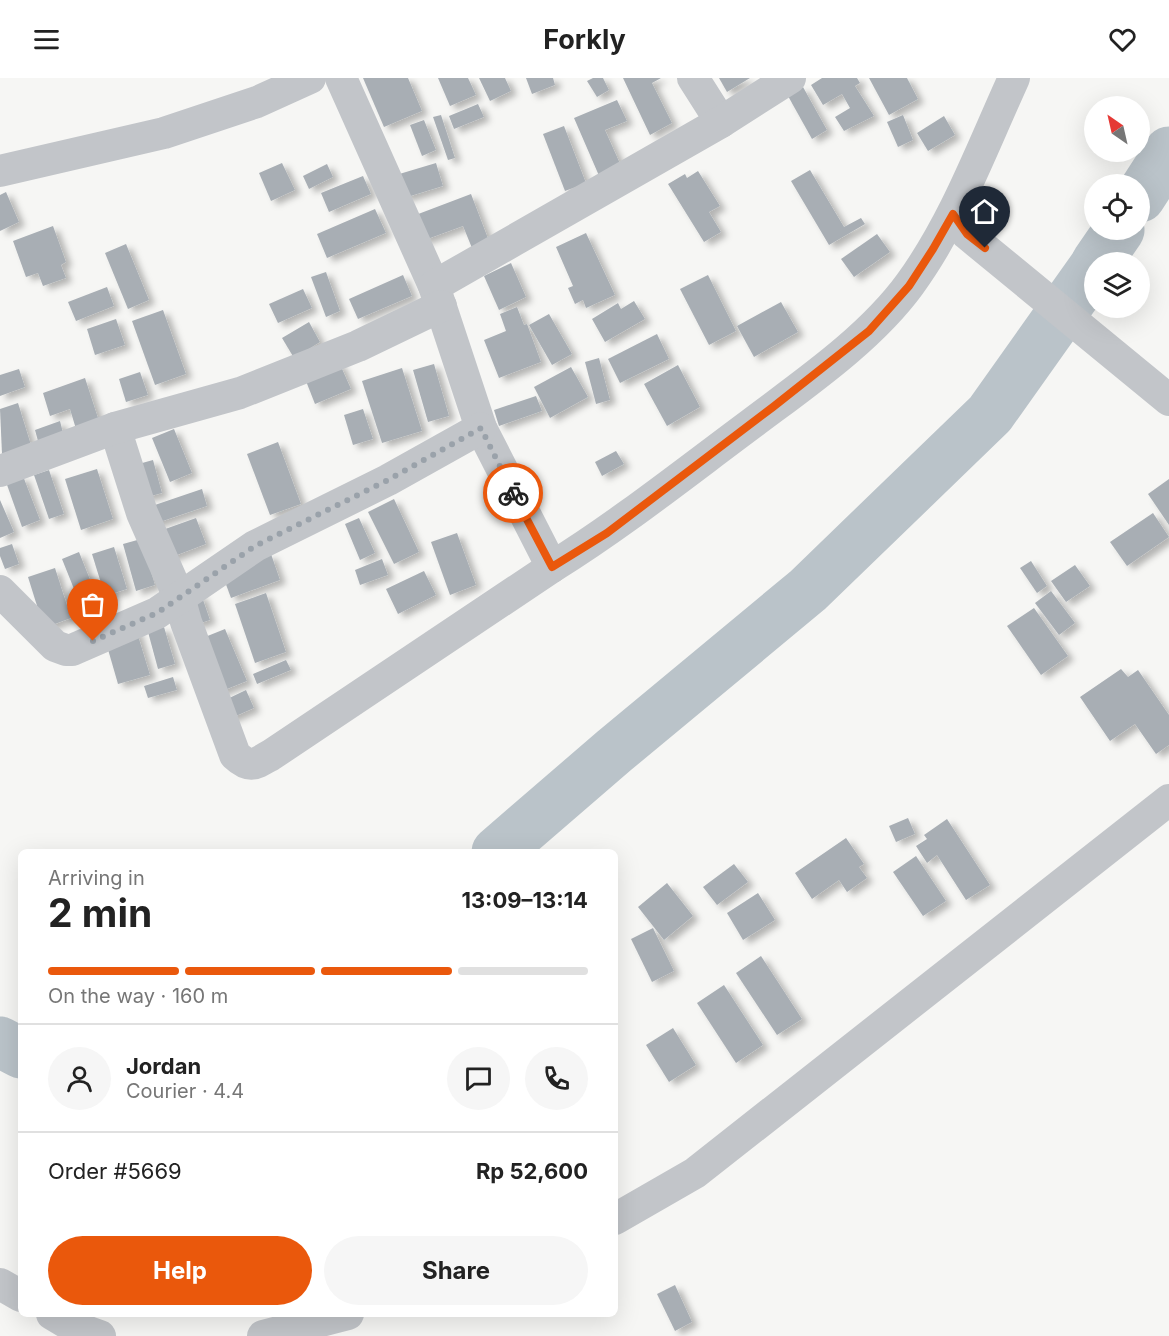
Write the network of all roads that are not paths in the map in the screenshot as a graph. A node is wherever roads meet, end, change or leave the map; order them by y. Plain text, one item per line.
1 (310, 78) edge
2 (341, 78) edge
3 (693, 78) edge
4 (790, 78) edge
5 (1014, 78) edge
6 (721, 122) junction
7 (0, 171) edge
8 (960, 224) junction
9 (437, 296) junction
10 (1164, 395) edge
11 (115, 428) junction
12 (481, 428) junction
13 (0, 471) edge
14 (552, 567) junction
15 (0, 591) edge
16 (179, 597) junction
17 (1169, 800) edge
18 (618, 1217) edge
19 (0, 1284) edge
20 (18, 1294) edge
21 (57, 1317) edge
22 (336, 1317) edge
23 (100, 1336) edge
24 (263, 1336) edge

1 - 7 street
2 - 9 street
3 - 6 street
4 - 6 street
5 - 8 street
6 - 9 street
8 - 10 street
8 - 14 street
9 - 11 street
9 - 12 street
11 - 13 street
11 - 16 street
12 - 14 street
12 - 16 street
14 - 16 street
15 - 16 street
17 - 18 street
19 - 20 street
21 - 23 street
22 - 24 street

